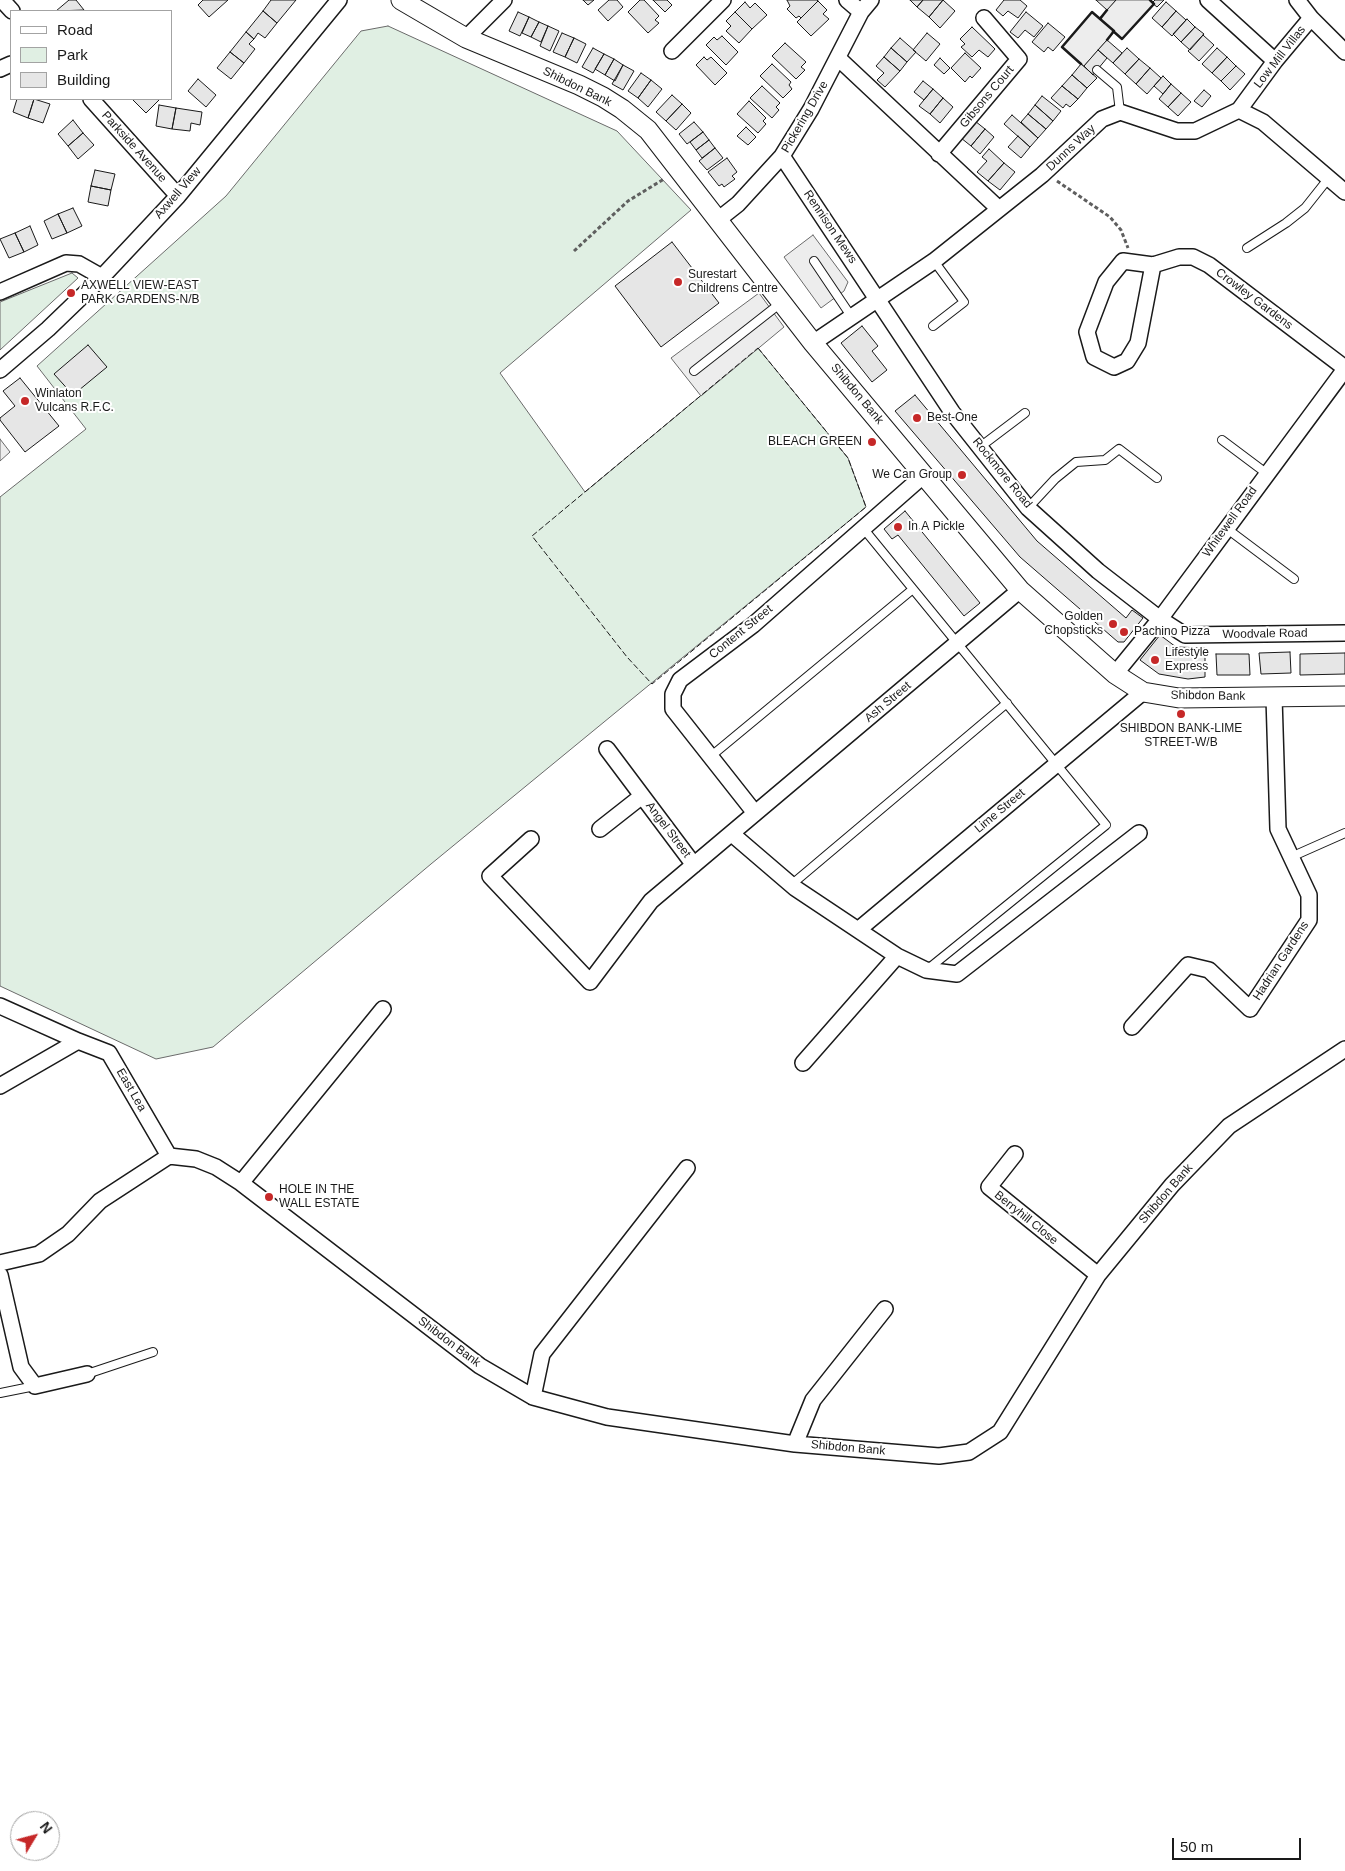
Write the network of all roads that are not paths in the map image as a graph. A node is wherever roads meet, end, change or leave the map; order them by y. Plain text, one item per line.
1 (2, 0) edge
2 (338, 0) edge
3 (401, 0) edge
4 (504, 0) edge
5 (723, 0) edge
6 (847, 0) edge
7 (871, 0) edge
8 (1208, 0) edge
9 (1297, 0) edge
10 (11, 10) edge
11 (861, 12) junction
12 (984, 18) dead end
13 (1311, 18) junction
14 (466, 38) junction
15 (672, 51) dead end
16 (1345, 52) edge
17 (838, 58) junction
18 (1275, 61) junction
19 (1097, 70) dead end
20 (92, 100) edge
21 (1240, 110) junction
22 (1120, 112) junction
23 (939, 154) junction
24 (782, 156) junction
25 (1328, 179) junction
26 (1344, 190) edge
27 (178, 196) junction
28 (998, 208) junction
29 (719, 219) junction
30 (1247, 248) dead end
31 (814, 261) dead end
32 (934, 261) junction
33 (1154, 265) junction
34 (102, 277) junction
35 (0, 292) edge
36 (877, 298) junction
37 (782, 302) junction
38 (851, 316) junction
39 (933, 326) dead end
40 (814, 343) junction
41 (1345, 368) edge
42 (0, 370) edge
43 (694, 370) dead end
44 (1025, 413) dead end
45 (1222, 440) dead end
46 (980, 447) junction
47 (1266, 474) junction
48 (924, 475) junction
49 (1157, 478) dead end
50 (1028, 508) junction
51 (863, 528) junction
52 (1226, 528) junction
53 (1294, 578) dead end
54 (913, 589) junction
55 (1020, 590) junction
56 (1160, 618) junction
57 (1345, 633) edge
58 (957, 643) junction
59 (1115, 674) junction
60 (1143, 692) junction
61 (1345, 696) edge
62 (1274, 697) junction
63 (1007, 703) junction
64 (606, 749) dead end
65 (710, 756) junction
66 (1057, 763) junction
67 (642, 796) junction
68 (755, 813) junction
69 (600, 829) dead end
70 (1140, 833) dead end
71 (1345, 833) edge
72 (732, 834) junction
73 (530, 839) dead end
74 (1291, 856) junction
75 (694, 865) junction
76 (791, 885) junction
77 (858, 930) junction
78 (897, 956) junction
79 (926, 970) junction
80 (0, 1006) edge
81 (383, 1009) dead end
82 (1132, 1027) dead end
83 (78, 1041) junction
84 (1345, 1049) edge
85 (803, 1063) dead end
86 (0, 1086) edge
87 (1016, 1154) dead end
88 (169, 1156) junction
89 (687, 1168) dead end
90 (241, 1183) junction
91 (0, 1263) edge
92 (0, 1275) edge
93 (1098, 1275) junction
94 (885, 1309) dead end
95 (153, 1352) dead end
96 (86, 1374) joint
97 (35, 1386) junction
98 (0, 1393) edge
99 (533, 1397) junction
100 (796, 1444) junction

1 - 10 street
2 - 27 street, Axwell View
3 - 14 street, Shibdon Bank
4 - 14 street
5 - 15 street
6 - 11 street
7 - 11 street, Pickering Drive
8 - 18 street
9 - 13 street
11 - 17 street, Pickering Drive
12 - 23 street, Gibsons Court
13 - 16 street, Low Mill Villas
13 - 18 street, Low Mill Villas
14 - 29 street, Shibdon Bank
17 - 23 street
17 - 24 street, Pickering Drive
18 - 21 street, Low Mill Villas
19 - 22 lane
20 - 27 street, Parkside Avenue
21 - 22 street
21 - 25 street
22 - 28 street, Dunns Way
23 - 28 street
24 - 29 street, Pickering Drive
24 - 36 street, Rennison Mews
25 - 26 street
25 - 30 lane
27 - 34 street, Axwell View
28 - 32 street, Dunns Way
29 - 37 street, Shibdon Bank
31 - 38 lane
32 - 36 street, Dunns Way
32 - 39 lane
33 - 33 street, Crowley Gardens
33 - 41 street, Crowley Gardens
34 - 35 street
34 - 42 street, Axwell View
36 - 38 street, Dunns Way
36 - 46 street, Rockmore Road
37 - 40 street, Shibdon Bank
37 - 43 lane
38 - 40 street, Dunns Way
40 - 48 street, Shibdon Bank
41 - 47 street, Whitewell Road
44 - 46 lane
45 - 47 lane
46 - 50 street, Rockmore Road
47 - 52 street, Whitewell Road
48 - 51 street, Content Street
48 - 55 street, Shibdon Bank
49 - 50 lane
50 - 56 street, Rockmore Road
51 - 54 lane
51 - 65 street, Content Street
52 - 53 lane
52 - 56 street, Whitewell Road
54 - 58 lane
54 - 65 lane
55 - 58 street, Ash Street
55 - 59 street, Shibdon Bank
56 - 57 street, Woodvale Road
56 - 59 street, Whitewell Road
58 - 63 lane
58 - 68 street, Ash Street
59 - 60 street, Shibdon Bank
60 - 62 street, Shibdon Bank
60 - 66 street, Lime Street
61 - 62 street, Shibdon Bank
62 - 74 street, Hadrian Gardens
63 - 66 lane
63 - 76 lane
64 - 67 street, Angel Street
65 - 68 street, Content Street
66 - 77 street, Lime Street
66 - 79 lane
67 - 69 street, Angel Street
67 - 75 street, Angel Street
68 - 72 street, Ash Street
70 - 79 street
71 - 74 lane
72 - 75 street, Ash Street
72 - 76 street
73 - 75 street, Ash Street
74 - 82 street, Hadrian Gardens
76 - 77 street
77 - 78 street
78 - 79 street
78 - 85 street
80 - 83 street, East Lea
81 - 90 street
83 - 86 street
83 - 88 street, East Lea
84 - 93 street, Shibdon Bank
87 - 93 street, Berryhill Close
88 - 90 street, Shibdon Bank
88 - 91 street
89 - 99 street
90 - 99 street, Shibdon Bank
92 - 97 street
93 - 100 street, Shibdon Bank
94 - 100 street
95 - 96 lane
96 - 97 street
97 - 98 lane
99 - 100 street, Shibdon Bank

